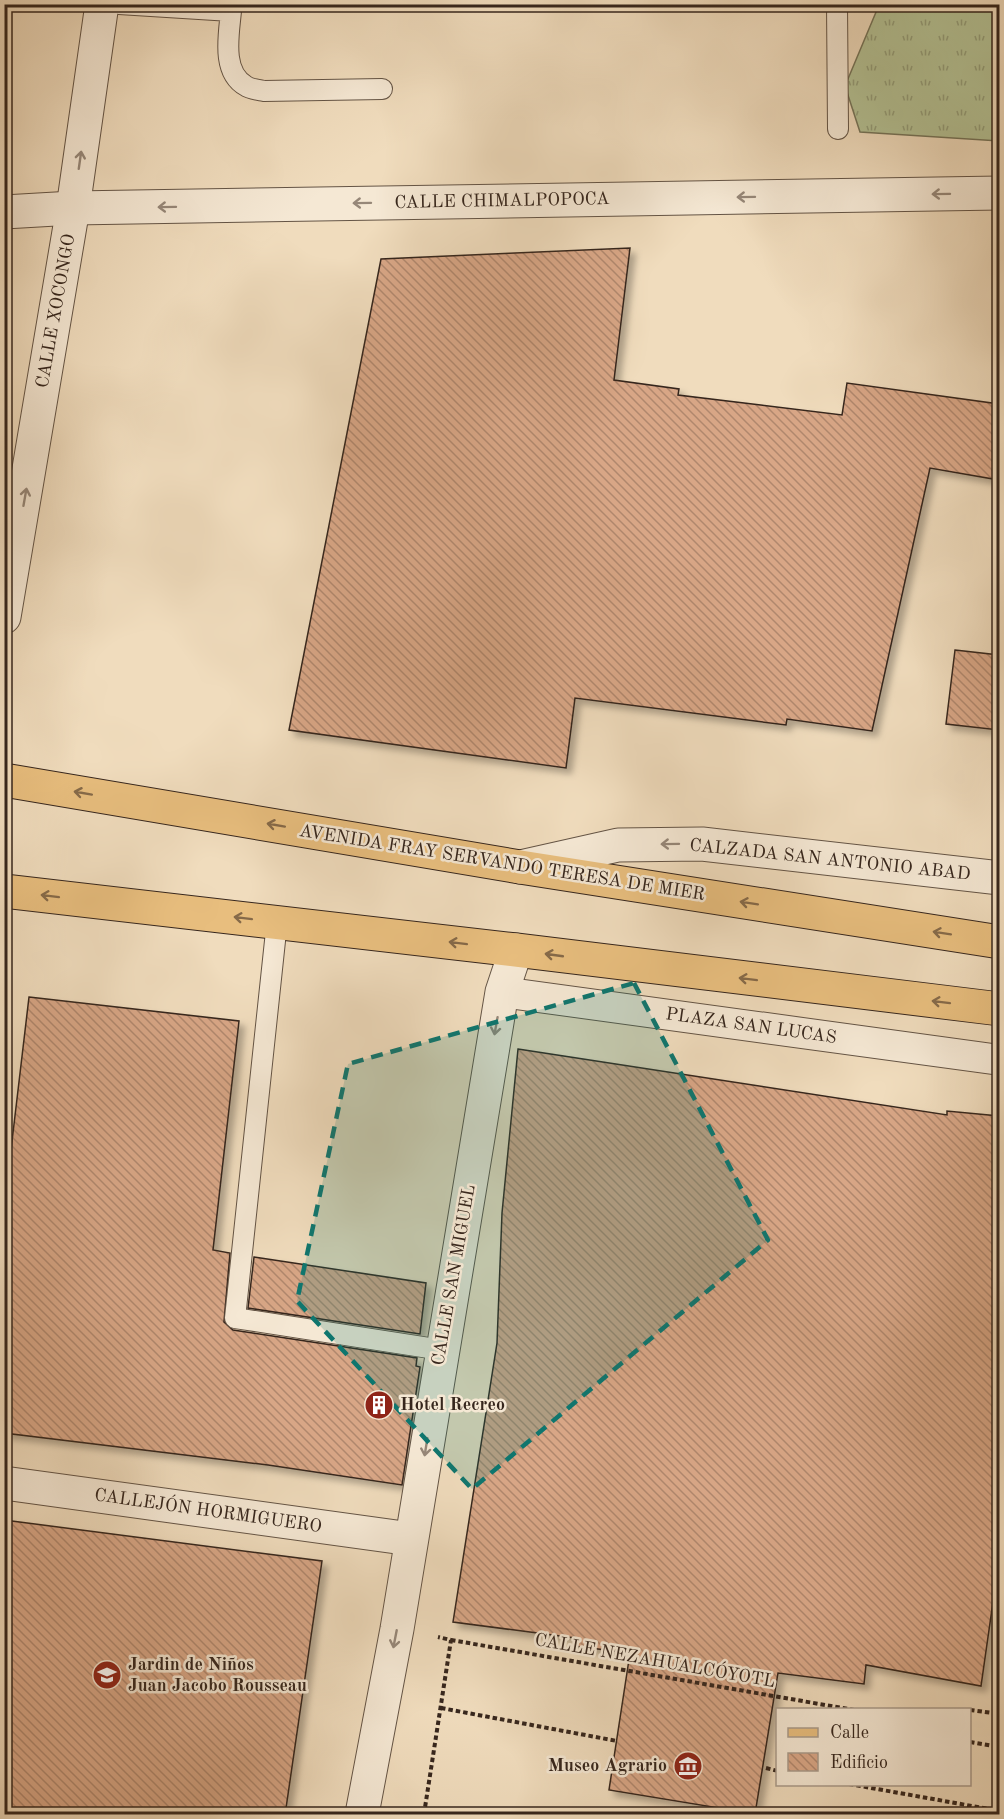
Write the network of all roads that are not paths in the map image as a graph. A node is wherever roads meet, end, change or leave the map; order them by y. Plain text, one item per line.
1 (102, 4) edge
2 (119, 4) edge
3 (837, 4) edge
4 (232, 8) edge
5 (382, 89) dead end
6 (838, 129) dead end
7 (999, 193) edge
8 (74, 208) junction
9 (4, 212) edge
10 (4, 617) edge
11 (4, 780) edge
12 (520, 867) junction
13 (999, 878) edge
14 (4, 891) edge
15 (277, 922) junction
16 (999, 942) edge
17 (516, 950) junction
18 (502, 992) junction
19 (999, 1009) edge
20 (999, 1060) edge
21 (442, 1350) junction
22 (4, 1484) edge
23 (411, 1539) junction
24 (362, 1815) edge

8 -> 1 street, CALLE XOCONGO
2 - 4 lane
3 - 6 lane
4 - 5 lane
7 -> 8 street, CALLE CHIMALPOPOCA
8 - 9 street, CALLE CHIMALPOPOCA
10 -> 8 street, CALLE XOCONGO
12 -> 11 main road, AVENIDA FRAY SERVANDO TERESA DE MIER
13 -> 12 street, CALZADA SAN ANTONIO ABAD
16 -> 12 main road, AVENIDA FRAY SERVANDO TERESA DE MIER
15 -> 14 main road
17 -> 15 main road
15 - 21 lane
17 - 18 street, CALLE SAN MIGUEL
19 -> 17 main road
18 - 20 street, PLAZA SAN LUCAS
18 -> 21 street, CALLE SAN MIGUEL
21 -> 23 street, CALLE SAN MIGUEL
22 - 23 street, CALLEJÓN HORMIGUERO
23 -> 24 street, CALLE SAN MIGUEL

